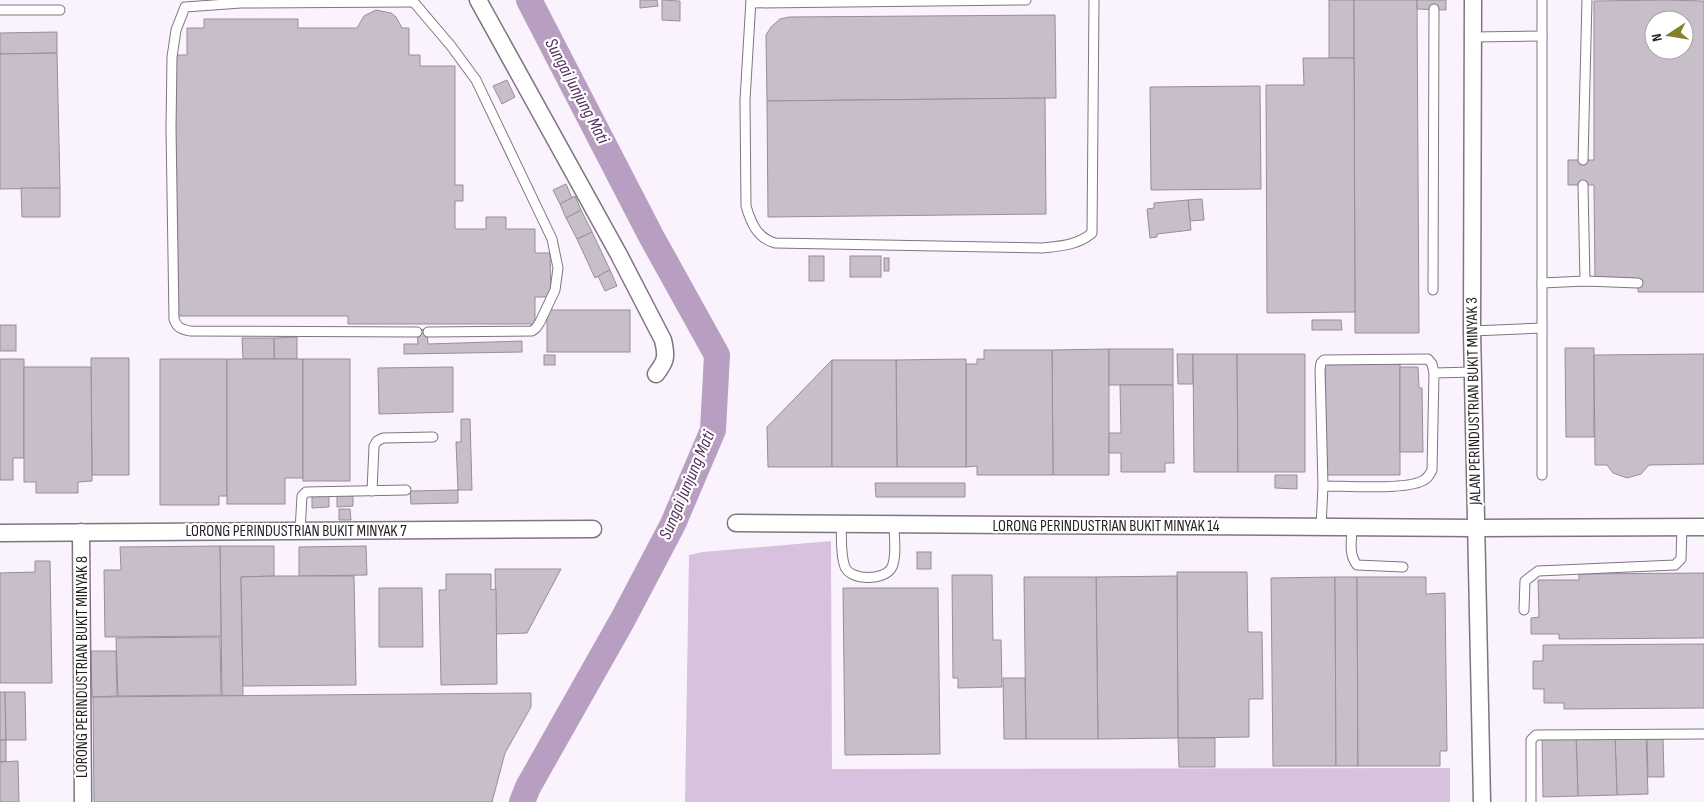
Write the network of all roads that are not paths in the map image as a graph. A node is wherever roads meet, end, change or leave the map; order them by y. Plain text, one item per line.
1 (478, 0) edge
2 (1026, 0) edge
3 (1094, 0) edge
4 (1473, 0) edge
5 (1542, 0) edge
6 (1587, 0) edge
7 (412, 1) edge
8 (751, 1) edge
9 (185, 3) edge
10 (1434, 9) dead end
11 (0, 10) edge
12 (60, 10) dead end
13 (1542, 36) junction
14 (1473, 37) junction
15 (1583, 160) dead end
16 (1583, 185) dead end
17 (1585, 281) junction
18 (1542, 283) junction
19 (1638, 283) dead end
20 (1433, 290) dead end
21 (1542, 328) junction
22 (1472, 331) junction
23 (417, 332) dead end
24 (428, 332) dead end
25 (1473, 372) junction
26 (1434, 373) junction
27 (656, 374) dead end
28 (432, 436) dead end
29 (1542, 475) dead end
30 (1323, 486) junction
31 (406, 490) dead end
32 (372, 491) junction
33 (736, 524) dead end
34 (841, 524) junction
35 (894, 524) junction
36 (1321, 527) junction
37 (1352, 527) junction
38 (1682, 527) junction
39 (1704, 527) edge
40 (1476, 528) junction
41 (593, 529) dead end
42 (300, 531) junction
43 (81, 532) junction
44 (0, 533) edge
45 (1403, 567) dead end
46 (1524, 610) dead end
47 (1704, 734) edge
48 (83, 802) edge
49 (1482, 802) edge
50 (1532, 802) edge

1 - 27 street
2 - 8 lane
3 - 8 lane
4 - 14 street, JALAN PERINDUSTRIAN BUKIT MINYAK 3
5 - 13 lane
6 - 15 lane
7 - 9 lane
7 - 24 lane
9 - 23 lane
10 - 20 lane
11 - 12 lane
13 - 14 lane
13 - 18 lane
14 - 22 street, JALAN PERINDUSTRIAN BUKIT MINYAK 3
16 - 17 lane
17 - 18 lane
17 - 19 lane
18 - 21 lane
21 - 22 lane
21 - 29 lane
22 - 25 street, JALAN PERINDUSTRIAN BUKIT MINYAK 3
25 - 26 lane
25 - 40 street, JALAN PERINDUSTRIAN BUKIT MINYAK 3
26 - 30 lane
26 - 30 lane
28 - 32 lane
30 - 36 lane
31 - 32 lane
32 - 42 lane
33 - 34 street, LORONG PERINDUSTRIAN BUKIT MINYAK 14
34 - 35 street, LORONG PERINDUSTRIAN BUKIT MINYAK 14
34 - 35 lane
35 - 36 street, LORONG PERINDUSTRIAN BUKIT MINYAK 14
36 - 37 street, LORONG PERINDUSTRIAN BUKIT MINYAK 14
37 - 40 street, LORONG PERINDUSTRIAN BUKIT MINYAK 14
37 - 45 lane
38 - 39 street, LORONG PERINDUSTRIAN BUKIT MINYAK 14
38 - 40 street, LORONG PERINDUSTRIAN BUKIT MINYAK 14
38 - 46 lane
40 - 49 street, JALAN PERINDUSTRIAN BUKIT MINYAK 3
41 - 42 street, LORONG PERINDUSTRIAN BUKIT MINYAK 7
42 - 43 street, LORONG PERINDUSTRIAN BUKIT MINYAK 7
43 - 44 street, LORONG PERINDUSTRIAN BUKIT MINYAK 7
43 - 48 street, LORONG PERINDUSTRIAN BUKIT MINYAK 8
47 - 50 lane

